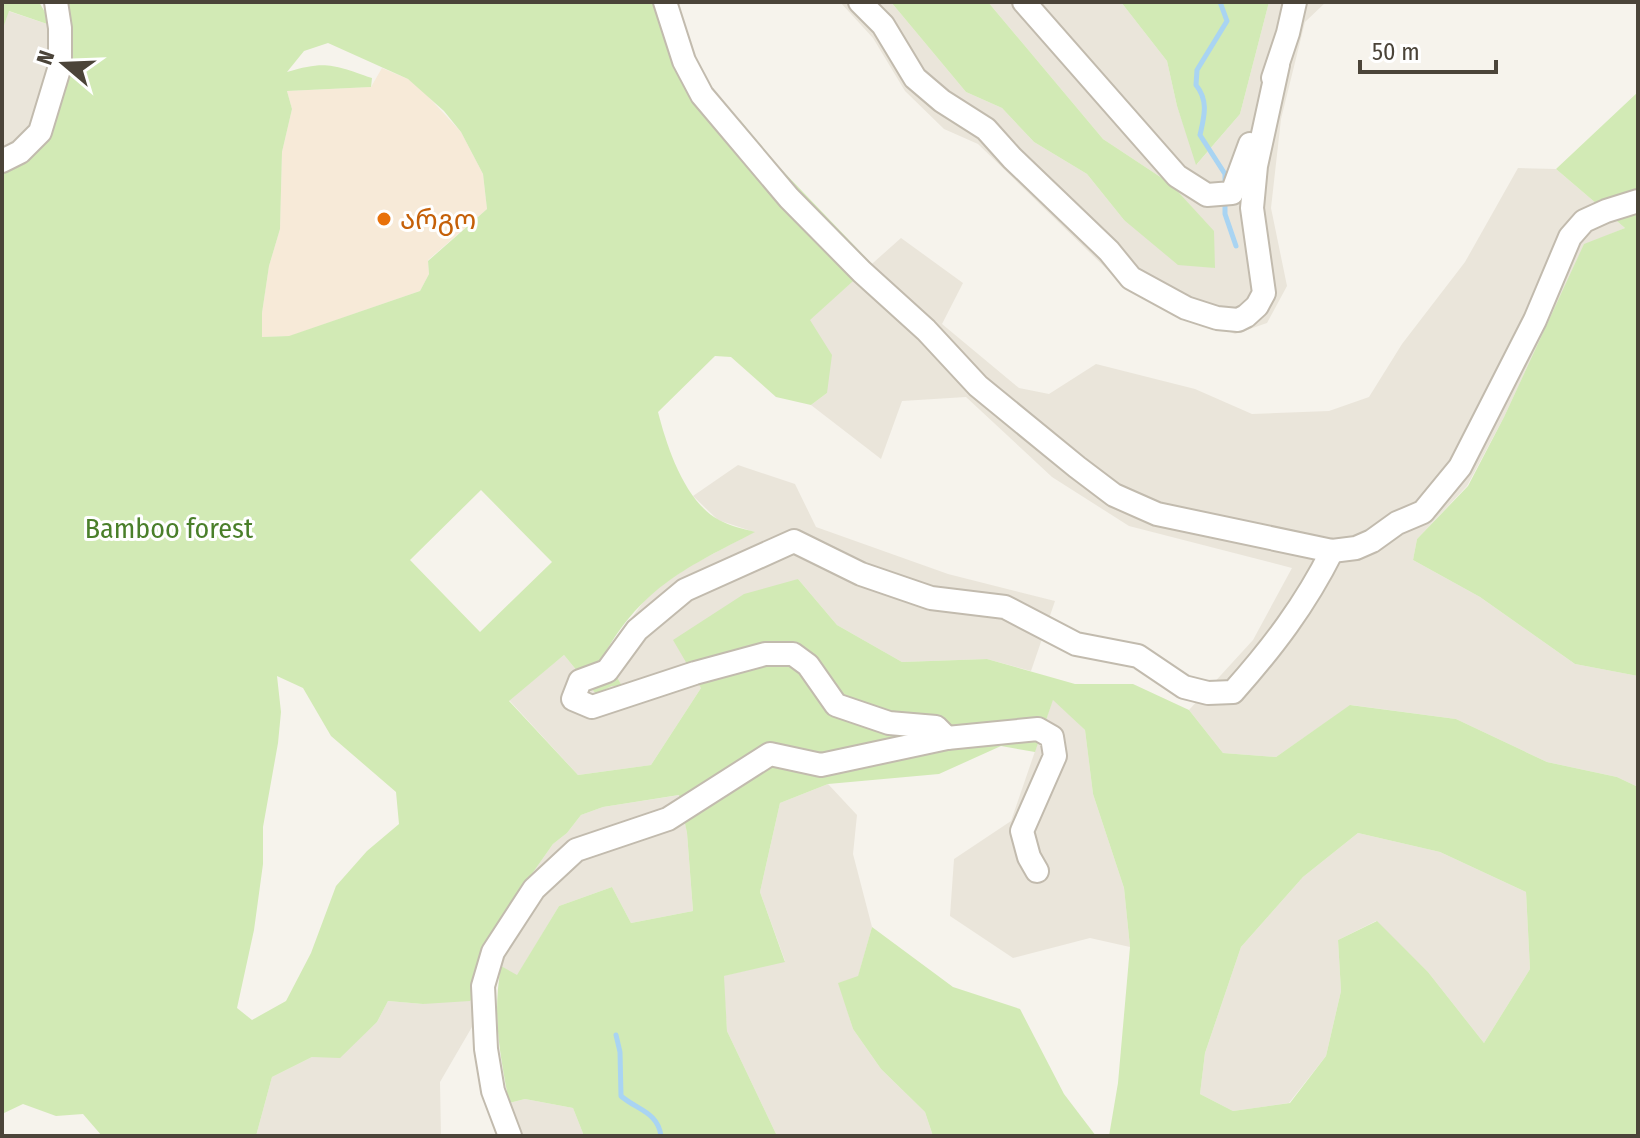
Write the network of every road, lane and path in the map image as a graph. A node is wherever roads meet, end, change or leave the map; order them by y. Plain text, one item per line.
1 (56, 2) edge
2 (665, 2) edge
3 (860, 2) edge
4 (1024, 2) edge
5 (1295, 2) edge
6 (1278, 65) junction
7 (2, 161) edge
8 (1638, 201) edge
9 (1332, 551) junction
10 (947, 738) junction
11 (1037, 871) dead end
12 (510, 1136) edge

1 - 7 street
2 - 9 street
3 - 6 street
4 - 6 street
5 - 6 street
8 - 9 street
9 - 10 street
10 - 11 street
10 - 12 street

